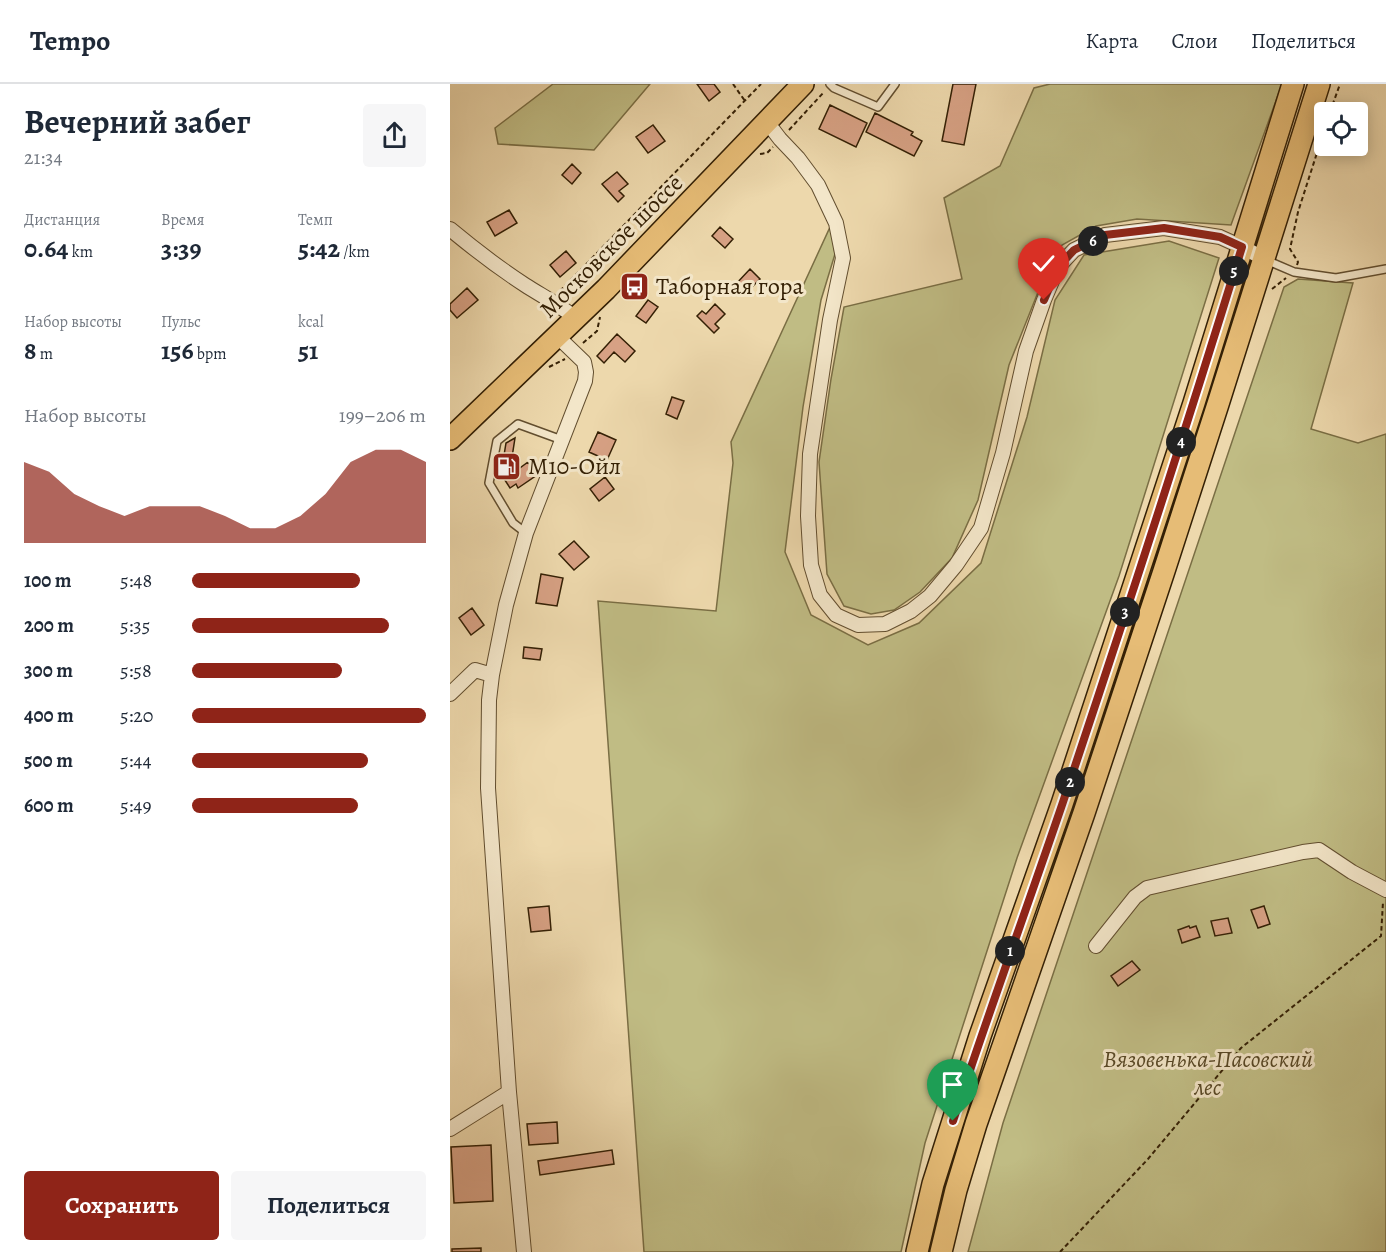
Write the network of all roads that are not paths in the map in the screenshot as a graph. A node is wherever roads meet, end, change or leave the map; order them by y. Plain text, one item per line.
1 (803, 84) edge
2 (830, 84) edge
3 (896, 84) edge
4 (1293, 84) edge
5 (1318, 84) edge
6 (767, 122) junction
7 (450, 229) edge
8 (1242, 247) junction
9 (1263, 258) junction
10 (1386, 268) edge
11 (575, 318) junction
12 (557, 336) junction
13 (452, 433) edge
14 (562, 440) junction
15 (526, 533) junction
16 (492, 675) junction
17 (450, 694) edge
18 (1385, 890) edge
19 (1096, 946) dead end
20 (509, 1092) junction
21 (450, 1129) edge
22 (524, 1252) edge
23 (917, 1252) edge
24 (941, 1252) edge

1 - 6 main road, Московское шоссе
2 - 3 lane
4 - 8 main road
5 - 9 main road
6 - 8 street
6 - 11 main road, Московское шоссе
7 - 11 street
8 - 9 street
8 - 23 main road
9 - 10 lane
9 - 24 main road
11 - 12 main road, Московское шоссе
12 - 13 main road, Московское шоссе
12 - 14 street
14 - 15 street
14 - 15 lane
15 - 16 street
16 - 17 street
16 - 20 street
18 - 19 street
20 - 21 street
20 - 22 street

